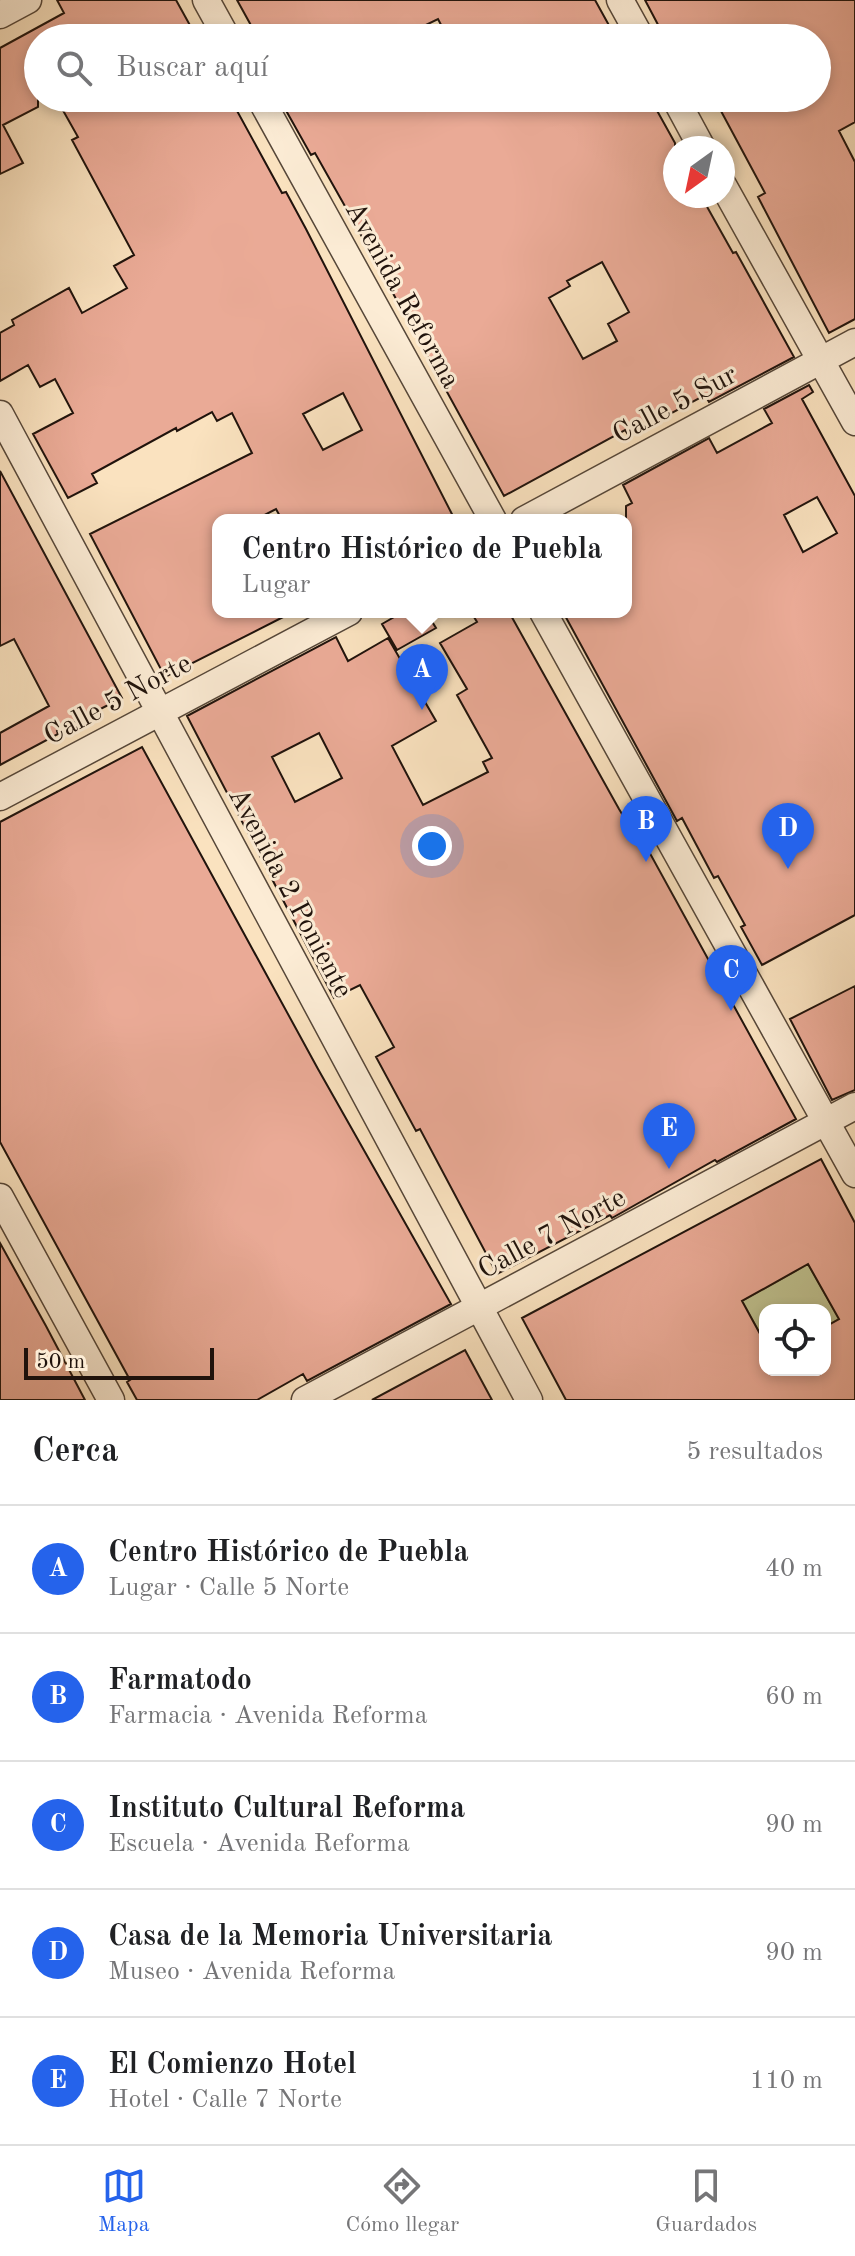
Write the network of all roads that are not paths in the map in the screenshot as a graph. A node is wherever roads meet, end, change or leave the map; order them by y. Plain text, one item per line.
1 (28, 0) edge
2 (206, 0) edge
3 (620, 0) edge
4 (0, 15) edge
5 (219, 24) edge
6 (633, 24) edge
7 (268, 112) edge
8 (683, 112) edge
9 (696, 136) edge
10 (735, 207) edge
11 (855, 342) edge
12 (820, 360) junction
13 (0, 414) edge
14 (855, 422) edge
15 (490, 514) edge
16 (535, 514) edge
17 (338, 618) edge
18 (546, 618) edge
19 (159, 712) junction
20 (0, 797) edge
21 (855, 1106) edge
22 (826, 1121) junction
23 (855, 1174) edge
24 (0, 1197) edge
25 (479, 1307) junction
26 (111, 1400) edge
27 (305, 1400) edge
28 (529, 1400) edge

1 - 4 street
2 - 5 street
3 - 6 street
7 - 15 street, Avenida Reforma
8 - 9 street
10 - 12 street
11 - 12 street, Calle 5 Sur
12 - 14 street
12 - 16 street, Calle 5 Sur
13 - 19 street, Avenida 2 Poniente
17 - 19 street, Calle 5 Norte
18 - 22 street
19 - 20 street, Calle 5 Norte
19 - 25 street, Avenida 2 Poniente
21 - 22 street, Calle 7 Norte
22 - 23 street
22 - 25 street, Calle 7 Norte
24 - 26 street
25 - 27 street, Calle 7 Norte
25 - 28 street, Avenida 2 Poniente

